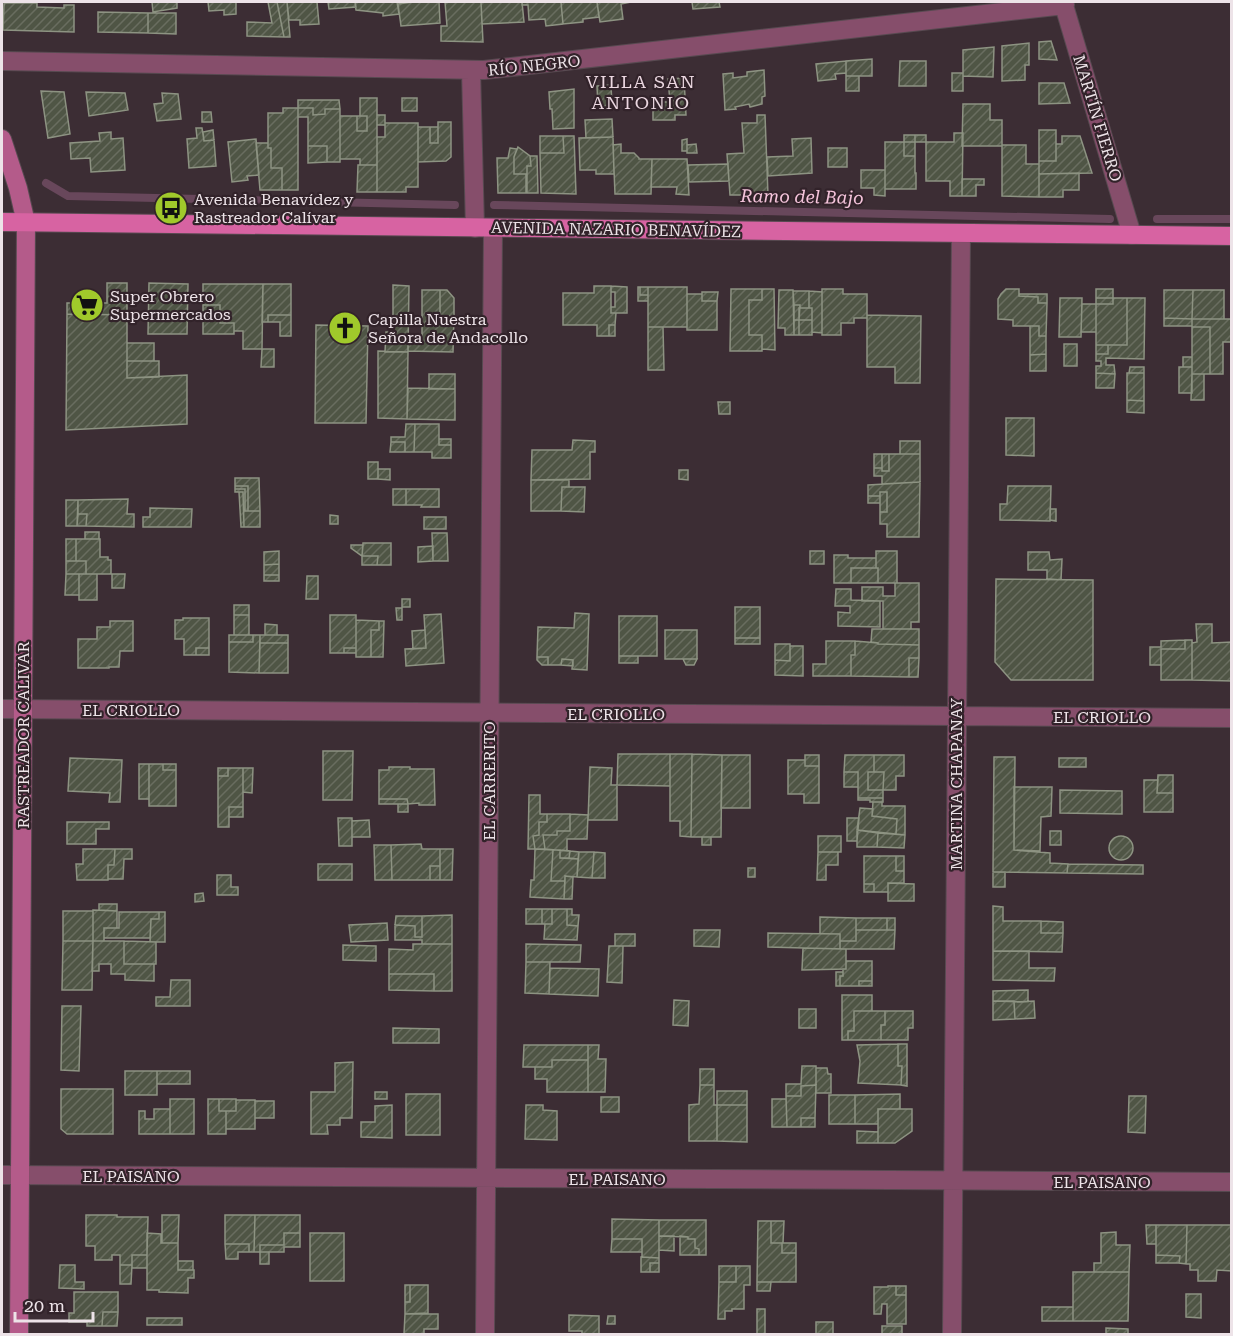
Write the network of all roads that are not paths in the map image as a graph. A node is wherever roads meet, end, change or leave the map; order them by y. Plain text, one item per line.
1 (1064, 3) edge
2 (2, 61) edge
3 (471, 70) junction
4 (2, 139) edge
5 (2, 222) edge
6 (26, 223) junction
7 (484, 228) junction
8 (961, 233) junction
9 (1132, 235) junction
10 (1232, 236) edge
11 (2, 709) edge
12 (23, 709) junction
13 (489, 713) junction
14 (957, 716) junction
15 (1232, 718) edge
16 (2, 1175) edge
17 (20, 1175) junction
18 (486, 1178) junction
19 (953, 1181) junction
20 (1232, 1182) edge
21 (19, 1335) edge
22 (485, 1335) edge
23 (952, 1335) edge

1 - 3 street, RÍO NEGRO
1 - 9 street, MARTÍN FIERRO
2 - 3 street, RÍO NEGRO
3 - 7 street, EL CARRERITO
4 - 6 main road, RASTREADOR CALIVAR
5 - 6 main road, AVENIDA NAZARIO BENAVÍDEZ
6 - 7 main road, AVENIDA NAZARIO BENAVÍDEZ
6 - 12 main road, RASTREADOR CALIVAR
7 - 8 main road, AVENIDA NAZARIO BENAVÍDEZ
7 - 13 street, EL CARRERITO
8 - 9 main road, AVENIDA NAZARIO BENAVÍDEZ
8 - 14 street, MARTINA CHAPANAY
9 - 10 main road, AVENIDA NAZARIO BENAVÍDEZ
11 - 12 street, EL CRIOLLO
12 - 13 street, EL CRIOLLO
12 - 17 main road, RASTREADOR CALIVAR
13 - 14 street, EL CRIOLLO
13 - 18 street, EL CARRERITO
14 - 15 street, EL CRIOLLO
14 - 19 street, MARTINA CHAPANAY
16 - 17 street, EL PAISANO
17 - 18 street, EL PAISANO
17 - 21 main road, RASTREADOR CALIVAR
18 - 19 street, EL PAISANO
18 - 22 street, EL CARRERITO
19 - 20 street, EL PAISANO
19 - 23 street, MARTINA CHAPANAY

